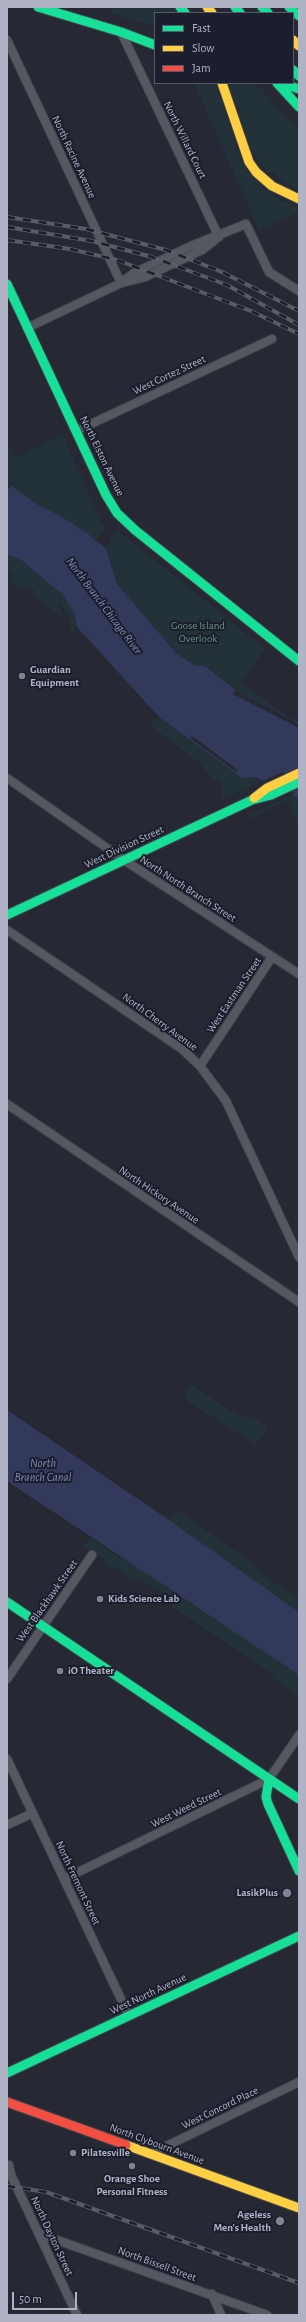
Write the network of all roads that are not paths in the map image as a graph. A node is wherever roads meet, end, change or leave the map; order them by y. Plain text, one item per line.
1 (38, 7) edge
2 (289, 7) edge
3 (299, 16) edge
4 (121, 32) junction
5 (154, 37) edge
6 (7, 40) edge
7 (154, 45) edge
8 (222, 84) edge
9 (279, 84) edge
10 (282, 84) edge
11 (299, 89) edge
12 (299, 107) edge
13 (299, 199) edge
14 (219, 236) junction
15 (121, 283) junction
16 (7, 284) edge
17 (299, 291) edge
18 (27, 328) junction
19 (272, 339) dead end
20 (76, 431) junction
21 (299, 661) edge
22 (299, 773) edge
23 (7, 778) edge
24 (299, 782) edge
25 (287, 783) junction
26 (124, 860) junction
27 (7, 915) edge
28 (7, 930) edge
29 (272, 957) junction
30 (299, 974) edge
31 (200, 1066) junction
32 (7, 1104) edge
33 (299, 1257) edge
34 (299, 1302) edge
35 (92, 1555) dead end
36 (7, 1602) edge
37 (43, 1627) junction
38 (7, 1679) edge
39 (299, 1735) edge
40 (7, 1759) edge
41 (269, 1779) junction
42 (299, 1799) edge
43 (33, 1813) junction
44 (7, 1825) edge
45 (299, 1871) edge
46 (64, 1879) junction
47 (299, 1936) edge
48 (129, 2016) junction
49 (7, 2073) edge
50 (299, 2082) edge
51 (7, 2102) edge
52 (150, 2154) junction
53 (9, 2165) dead end
54 (299, 2208) edge
55 (40, 2234) junction
56 (212, 2294) junction
57 (77, 2315) edge
58 (221, 2315) edge
59 (267, 2315) edge

1 - 4 main road
2 - 3 main road
4 - 5 main road
4 - 7 main road
4 - 14 street, North Willard Court
6 - 15 street, North Racine Avenue
8 - 13 main road
9 - 12 main road
10 - 11 main road
14 - 15 street
14 - 17 street
15 - 18 street
16 - 18 main road, North Elston Avenue
18 - 20 main road, North Elston Avenue
19 - 20 street, West Cortez Street
20 - 21 main road, North Elston Avenue
22 - 25 main road, West Division Street
23 - 26 street, North North Branch Street
24 - 25 main road, West Division Street
25 - 26 main road, West Division Street
26 - 27 main road, West Division Street
26 - 29 street, North North Branch Street
28 - 31 street, North Cherry Avenue
29 - 30 street, North North Branch Street
29 - 31 street, West Eastman Street
31 - 33 street, North Cherry Avenue
32 - 34 street, North Hickory Avenue
35 - 37 street, West Blackhawk Street
36 - 37 main road
37 - 38 street, West Blackhawk Street
37 - 41 main road
39 - 41 street, West Weed Street
40 - 43 street, North Fremont Street
41 - 42 main road
41 - 45 main road
41 - 46 street, West Weed Street
43 - 44 street
43 - 46 street, North Fremont Street
46 - 48 street, North Fremont Street
47 - 48 main road, West North Avenue
48 - 49 main road, West North Avenue
50 - 52 street, West Concord Place
51 - 52 main road, North Clybourn Avenue
52 - 54 main road, North Clybourn Avenue
53 - 55 street, North Dayton Street
55 - 56 street, North Bissell Street
55 - 57 street, North Dayton Street
56 - 58 street
56 - 59 street, North Bissell Street

